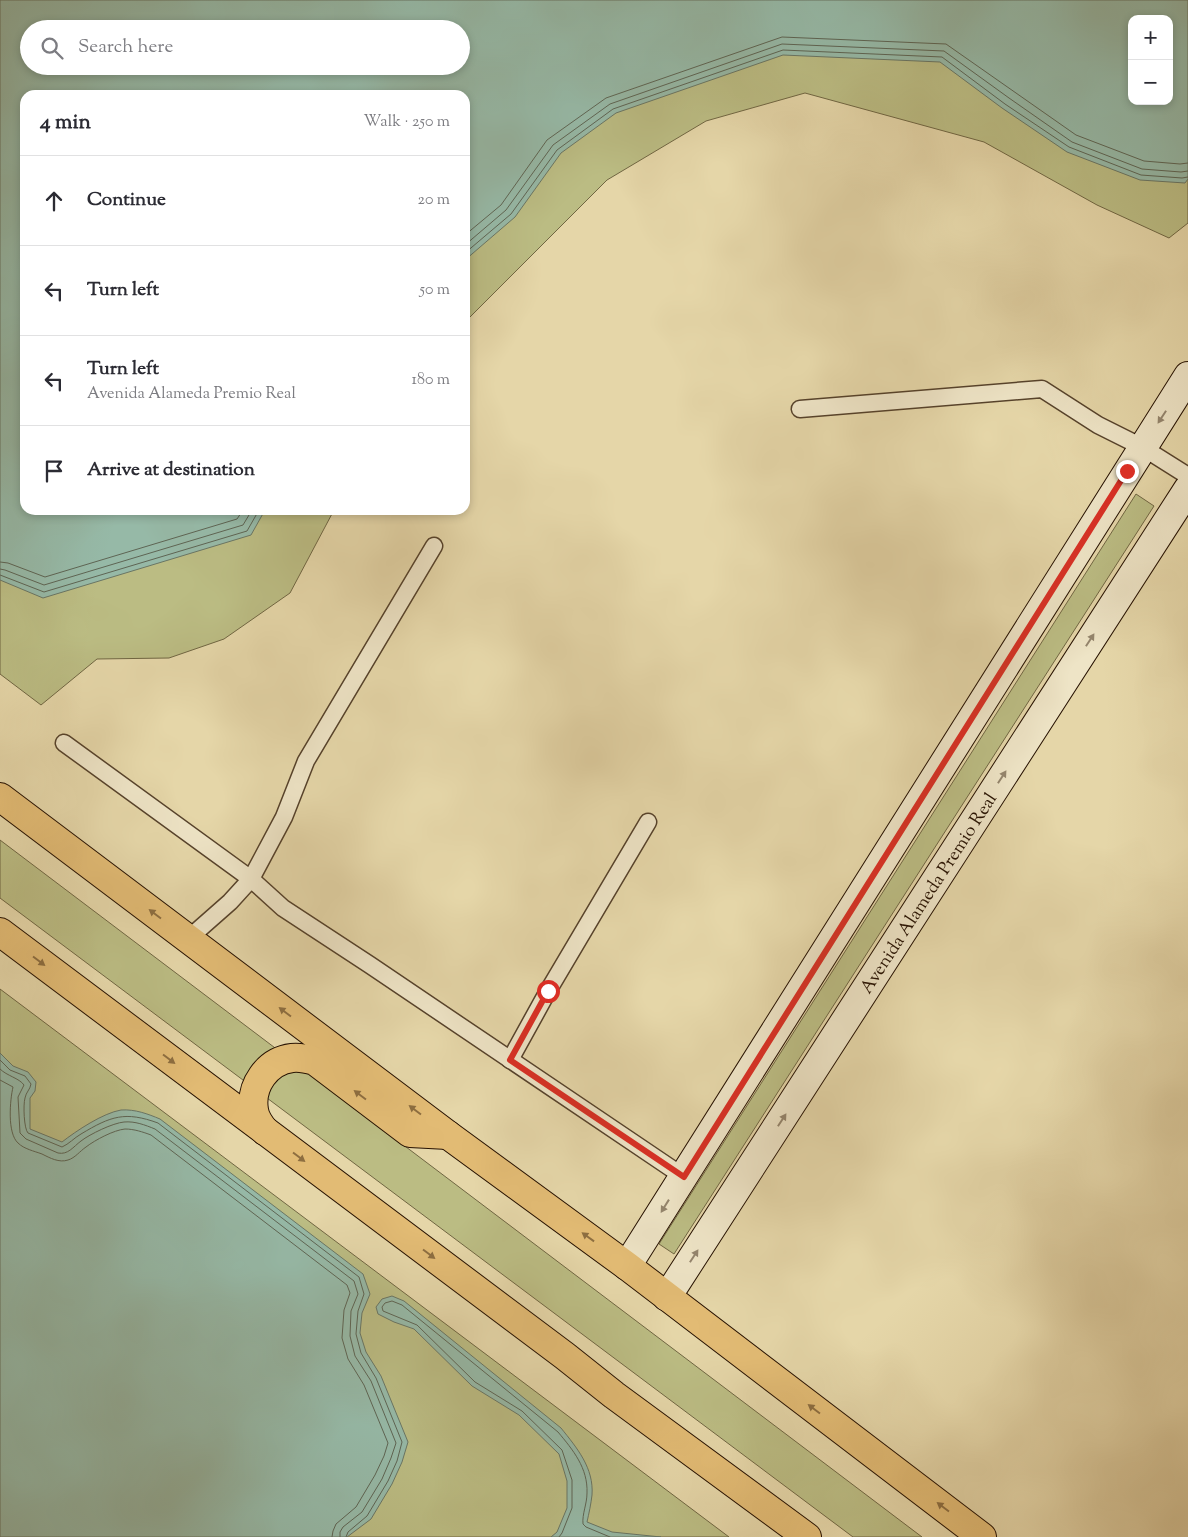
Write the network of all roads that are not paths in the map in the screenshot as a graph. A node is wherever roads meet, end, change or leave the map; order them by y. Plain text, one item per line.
1 (1188, 376) edge
2 (800, 409) dead end
3 (1142, 447) junction
4 (1188, 476) edge
5 (1188, 489) edge
6 (434, 546) dead end
7 (64, 744) dead end
8 (0, 797) edge
9 (648, 822) dead end
10 (251, 879) junction
11 (0, 932) edge
12 (188, 939) junction
13 (510, 1060) junction
14 (265, 1131) junction
15 (448, 1135) junction
16 (684, 1177) junction
17 (627, 1266) junction
18 (668, 1298) junction
19 (977, 1535) edge
20 (807, 1537) edge

1 -> 3 street
2 - 3 lane
3 - 4 lane
3 - 16 street
18 -> 5 street, Avenida Alameda Premio Real
6 - 10 lane
7 - 10 lane
12 -> 8 main road
9 - 13 lane
10 - 12 lane
10 - 13 lane
11 -> 14 main road
15 -> 12 main road
13 - 16 lane
15 -> 14 main road
14 -> 20 main road
17 -> 15 main road
16 -> 17 street
17 - 18 main road
19 -> 18 main road

